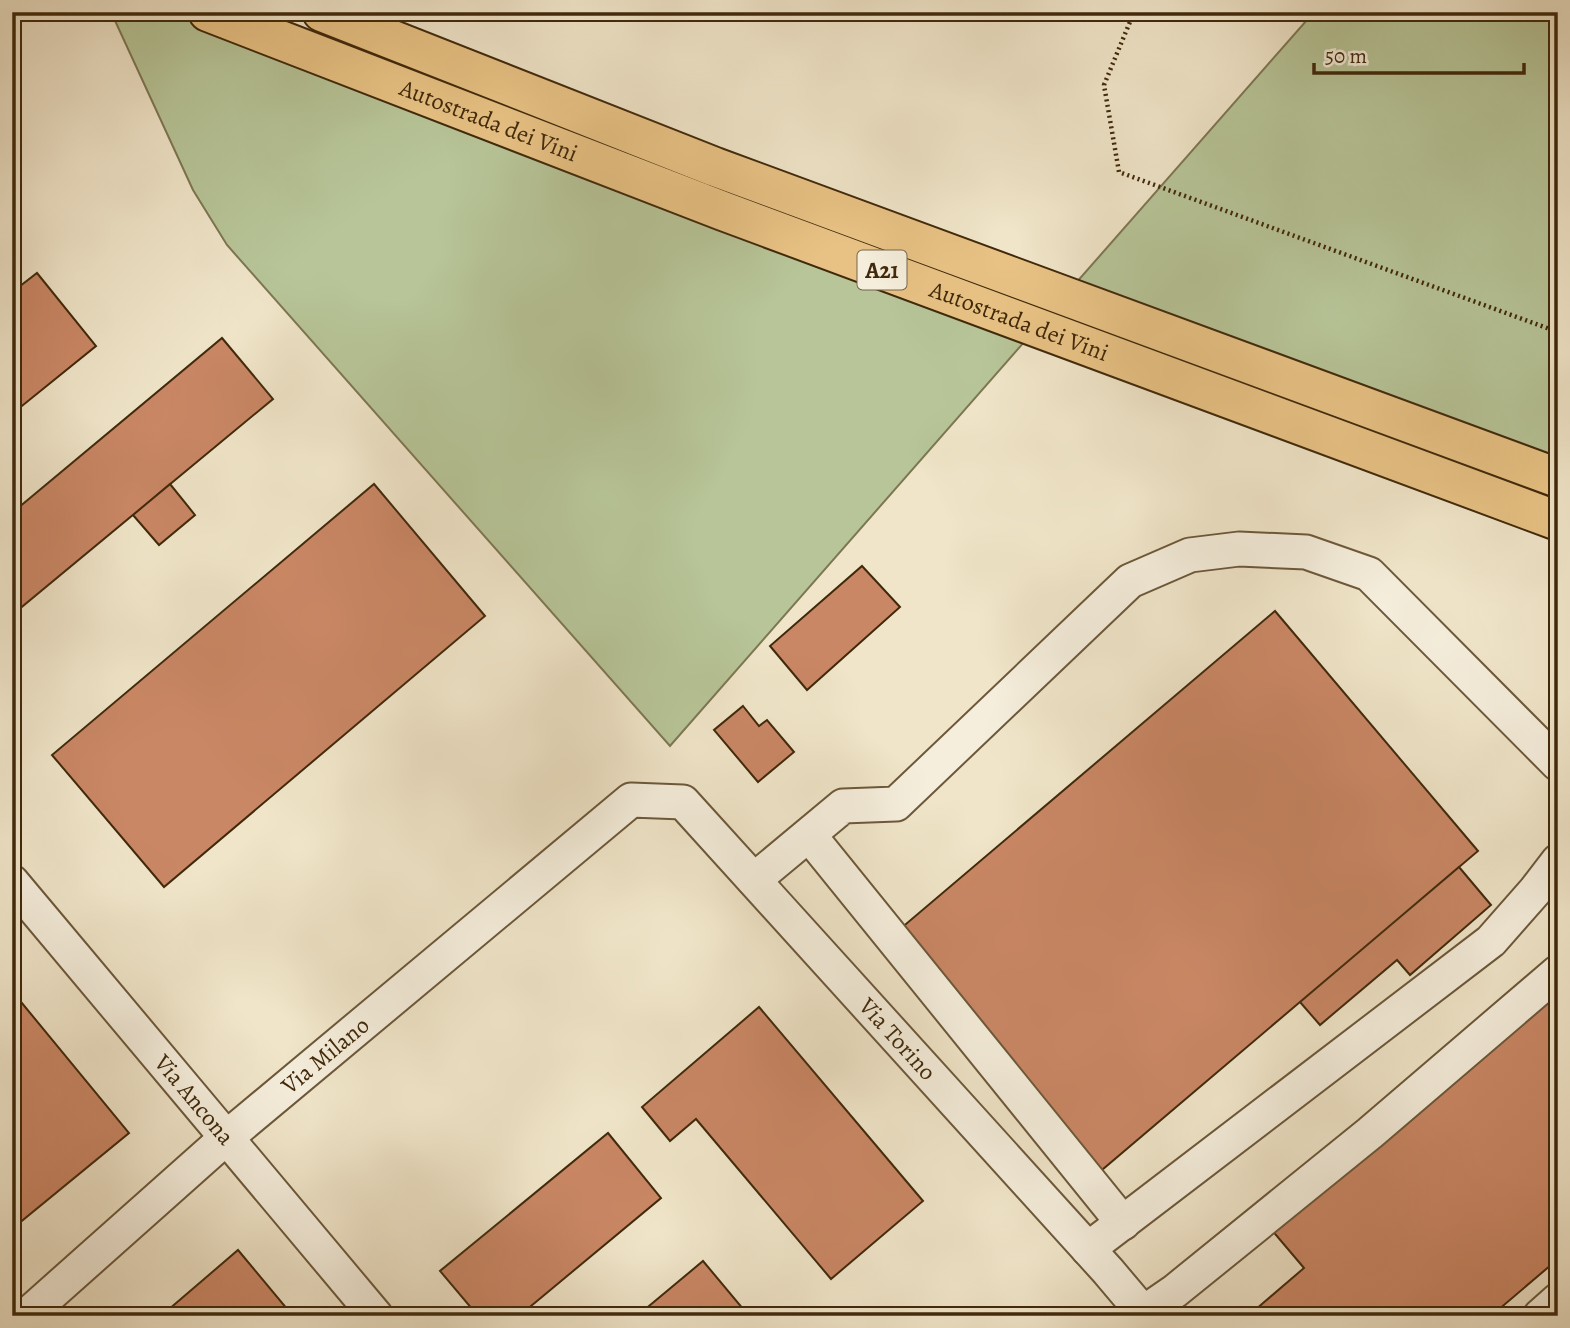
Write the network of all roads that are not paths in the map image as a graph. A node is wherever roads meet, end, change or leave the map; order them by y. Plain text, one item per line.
1 (208, 12) edge
2 (322, 12) edge
3 (1558, 478) edge
4 (1558, 521) edge
5 (1558, 764) edge
6 (631, 800) joint
7 (809, 835) junction
8 (1558, 861) edge
9 (754, 880) junction
10 (12, 882) edge
11 (1558, 972) edge
12 (226, 1138) junction
13 (1123, 1223) junction
14 (1088, 1250) junction
15 (1558, 1300) edge
16 (1144, 1314) edge
17 (26, 1316) edge
18 (376, 1316) edge
19 (1540, 1316) edge

1 - 4 highway, Autostrada dei Vini / A21
2 - 3 highway, Autostrada dei Vini / A21
5 - 7 street
6 - 9 street, Via Torino
6 - 12 street, Via Milano
7 - 9 street
7 - 13 street
8 - 13 street
9 - 14 street, Via Torino
10 - 12 street, Via Ancona
11 - 16 street
12 - 17 street, Via Milano
12 - 18 street, Via Ancona
13 - 14 street
14 - 16 street, Via Torino
15 - 19 street

